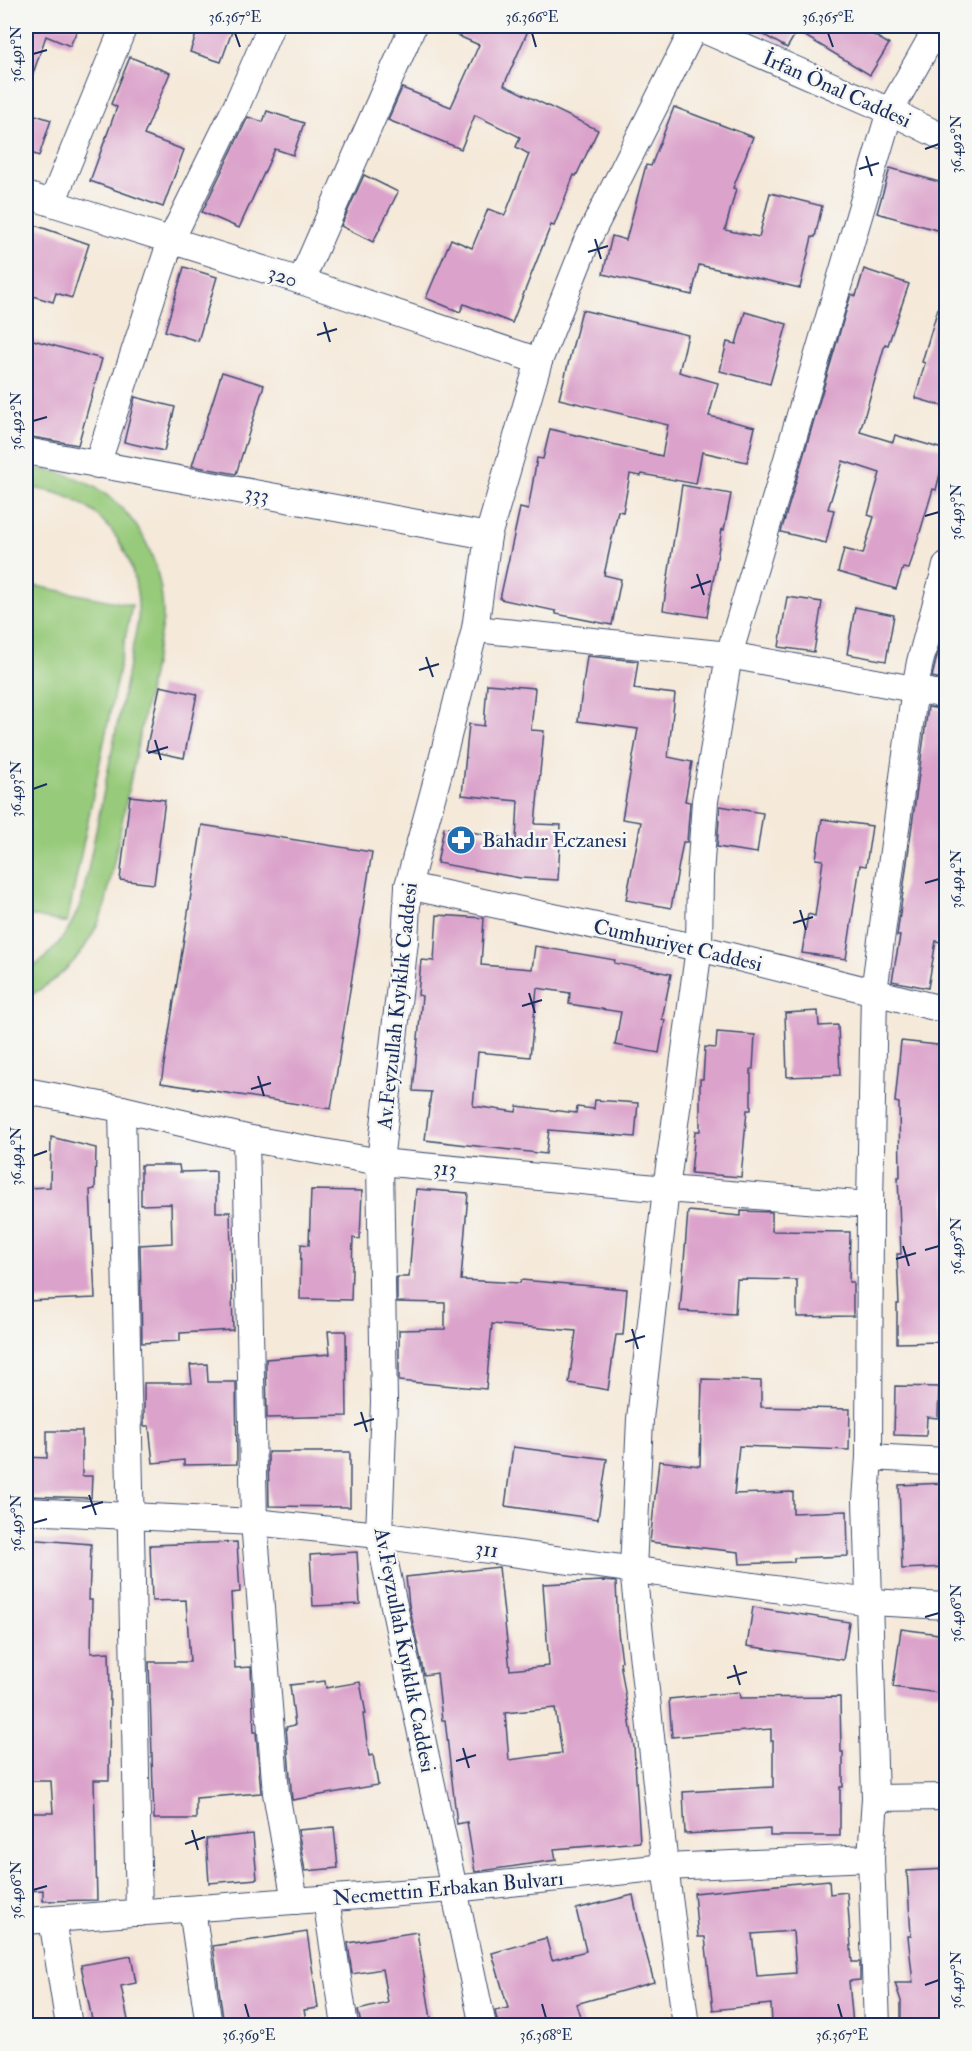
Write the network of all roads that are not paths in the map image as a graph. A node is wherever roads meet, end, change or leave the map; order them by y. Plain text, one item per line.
1 (124, 26) edge
2 (271, 26) edge
3 (413, 26) edge
4 (695, 26) edge
5 (938, 26) edge
6 (890, 111) junction
7 (946, 138) edge
8 (26, 195) edge
9 (52, 203) junction
10 (171, 240) junction
11 (301, 281) junction
12 (538, 361) junction
13 (26, 451) edge
14 (98, 465) junction
15 (488, 536) junction
16 (946, 566) edge
17 (475, 629) junction
18 (729, 655) junction
19 (915, 688) junction
20 (946, 695) edge
21 (408, 886) junction
22 (699, 948) junction
23 (874, 992) junction
24 (946, 1010) edge
25 (26, 1091) edge
26 (122, 1109) junction
27 (246, 1138) junction
28 (380, 1162) junction
29 (666, 1190) junction
30 (870, 1205) junction
31 (869, 1457) junction
32 (946, 1461) edge
33 (26, 1511) edge
34 (129, 1516) junction
35 (254, 1522) junction
36 (379, 1534) junction
37 (633, 1569) junction
38 (870, 1602) junction
39 (946, 1606) edge
40 (875, 1797) junction
41 (946, 1797) edge
42 (871, 1858) junction
43 (665, 1867) junction
44 (453, 1889) junction
45 (326, 1899) junction
46 (295, 1901) junction
47 (192, 1909) junction
48 (139, 1913) junction
49 (52, 1919) junction
50 (26, 1922) edge
51 (69, 2025) edge
52 (209, 2025) edge
53 (345, 2025) edge
54 (483, 2025) edge
55 (686, 2025) edge
56 (877, 2025) edge

1 - 9 street
2 - 10 street
3 - 11 street
4 - 6 street, İrfan Önal Caddesi
4 - 12 street, Av.Feyzullah Kıyıklık Caddesi
5 - 6 street
6 - 7 street, İrfan Önal Caddesi
6 - 18 street
8 - 9 street, 320
9 - 10 street, 320
10 - 11 street, 320
10 - 14 street
11 - 12 street, 320
12 - 15 street, Av.Feyzullah Kıyıklık Caddesi
13 - 14 street, 333
14 - 15 street, 333
15 - 17 street, Av.Feyzullah Kıyıklık Caddesi
16 - 19 street
17 - 18 street
17 - 21 street, Av.Feyzullah Kıyıklık Caddesi
18 - 19 street
18 - 22 street
19 - 20 street
19 - 23 street
21 - 22 street, Cumhuriyet Caddesi
21 - 28 street, Av.Feyzullah Kıyıklık Caddesi
22 - 23 street, Cumhuriyet Caddesi
22 - 29 street
23 - 24 street, Cumhuriyet Caddesi
23 - 30 street
25 - 26 street, 313
26 - 27 street, 313
26 - 34 street
27 - 28 street, 313
27 - 35 street
28 - 29 street, 313
28 - 36 street, Av.Feyzullah Kıyıklık Caddesi
29 - 30 street, 313
29 - 37 street
30 - 31 street
31 - 32 street
31 - 38 street
33 - 34 street, 311
34 - 35 street, 311
34 - 48 street
35 - 36 street, 311
35 - 46 street
36 - 37 street, 311
36 - 44 street, Av.Feyzullah Kıyıklık Caddesi
37 - 38 street, 311
37 - 43 street
38 - 39 street, 311
38 - 40 street
40 - 41 street
40 - 42 street
42 - 43 street, Necmettin Erbakan Bulvarı
42 - 56 street
43 - 44 street, Necmettin Erbakan Bulvarı
43 - 55 street
44 - 45 street, Necmettin Erbakan Bulvarı
44 - 54 street, Av.Feyzullah Kıyıklık Caddesi
45 - 46 street, Necmettin Erbakan Bulvarı
45 - 53 street
46 - 47 street, Necmettin Erbakan Bulvarı
47 - 48 street, Necmettin Erbakan Bulvarı
47 - 52 street
48 - 49 street, Necmettin Erbakan Bulvarı
49 - 50 street, Necmettin Erbakan Bulvarı
49 - 51 street

